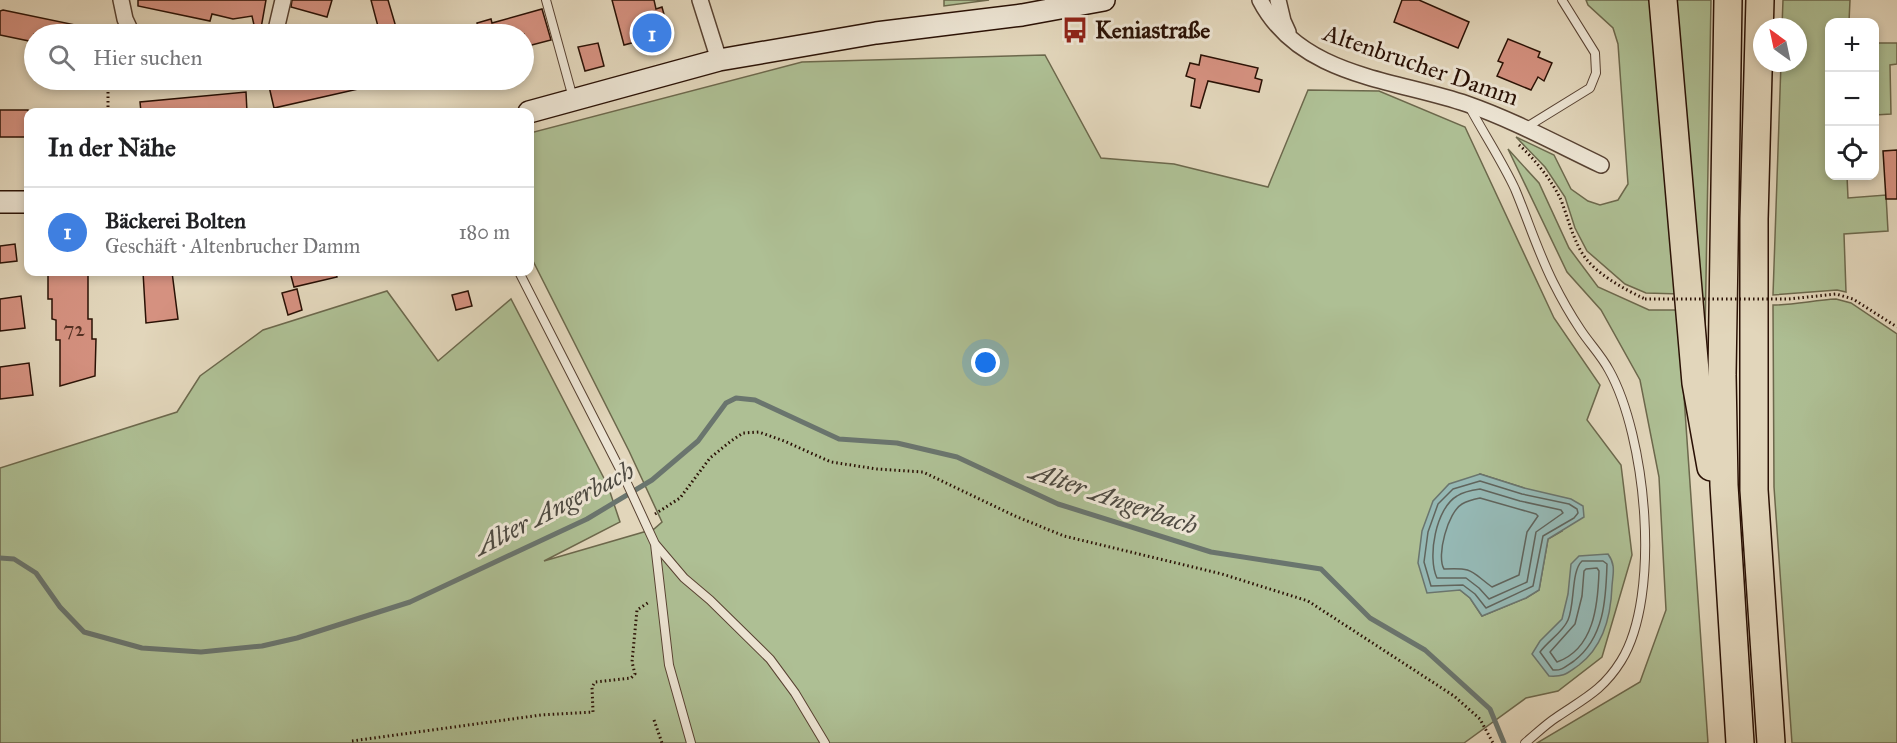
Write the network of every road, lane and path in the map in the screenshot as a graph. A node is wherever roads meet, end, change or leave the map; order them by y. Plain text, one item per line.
1 (121, 0) edge
2 (283, 0) edge
3 (546, 0) edge
4 (700, 0) edge
5 (1100, 0) edge
6 (1260, 0) edge
7 (1278, 0) edge
8 (1562, 0) edge
9 (1663, 0) edge
10 (1728, 0) edge
11 (1760, 0) edge
12 (127, 24) edge
13 (277, 24) edge
14 (1292, 40) junction
15 (719, 60) junction
16 (108, 92) dead end
17 (574, 99) junction
18 (1468, 105) junction
19 (108, 108) edge
20 (534, 111) edge
21 (1520, 135) junction
22 (1600, 165) dead end
23 (0, 202) edge
24 (24, 202) edge
25 (521, 276) edge
26 (1897, 327) edge
27 (643, 517) junction
28 (655, 544) junction
29 (1729, 568) junction
30 (637, 610) dead end
31 (654, 720) dead end
32 (352, 741) dead end
33 (662, 743) edge
34 (691, 743) edge
35 (825, 743) edge
36 (1493, 743) edge
37 (1525, 743) edge
38 (1740, 743) edge
39 (1771, 743) edge

1 - 12 street
2 - 13 street
3 - 17 lane
4 - 15 street
5 - 15 main road
6 - 14 street, Altenbrucher Damm
7 - 14 street, Altenbrucher Damm
8 - 21 lane
9 - 29 highway
10 - 29 highway
11 - 39 highway
14 - 18 street, Altenbrucher Damm
15 - 17 main road
16 - 19 path
17 - 20 main road
18 - 21 street, Altenbrucher Damm
18 - 37 lane
21 - 22 street, Altenbrucher Damm
21 - 26 path, bridge
23 - 24 main road
25 - 27 lane
27 - 28 lane
27 - 36 path
28 - 34 lane
28 - 35 lane
29 - 38 highway
30 - 32 path
31 - 33 path

